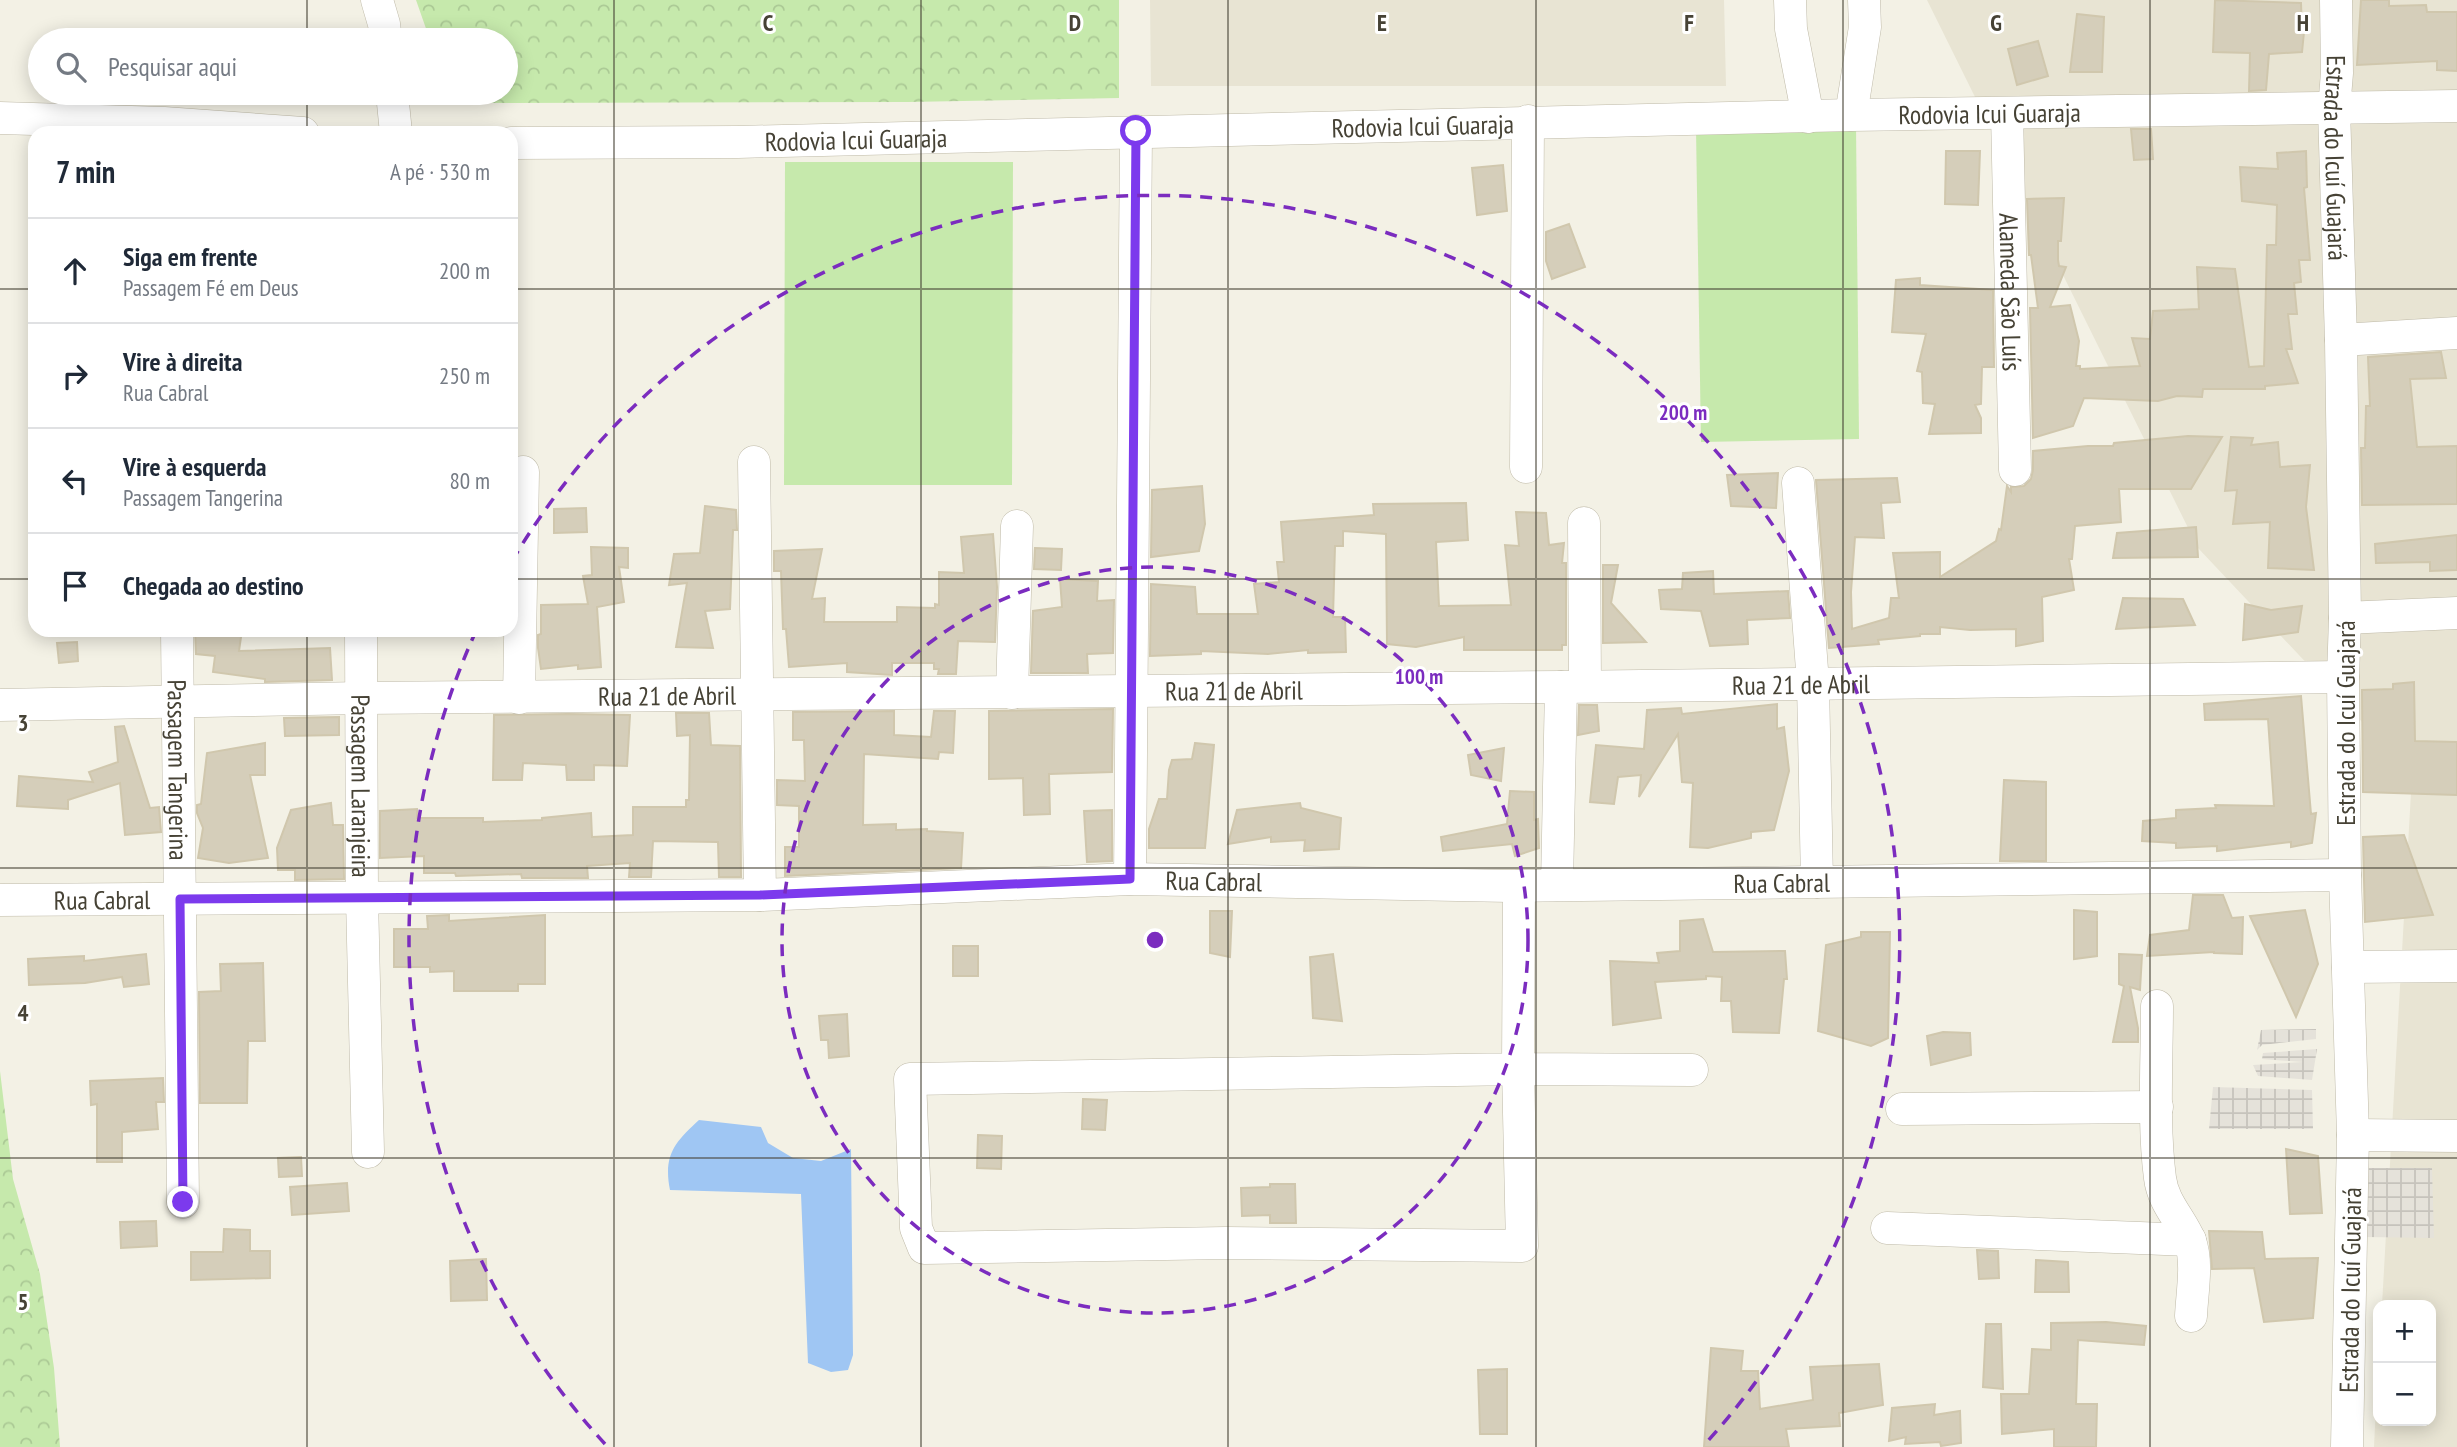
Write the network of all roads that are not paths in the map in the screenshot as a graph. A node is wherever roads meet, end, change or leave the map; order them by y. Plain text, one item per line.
1 (377, 0) edge
2 (1790, 0) edge
3 (1864, 0) edge
4 (2336, 0) edge
5 (384, 28) edge
6 (393, 105) edge
7 (2457, 106) edge
8 (2334, 109) junction
9 (2007, 114) junction
10 (1851, 115) junction
11 (1808, 117) junction
12 (0, 118) edge
13 (1528, 121) junction
14 (132, 126) edge
15 (395, 126) edge
16 (1136, 131) junction
17 (518, 144) edge
18 (2457, 333) edge
19 (2341, 340) junction
20 (754, 462) dead end
21 (1526, 467) dead end
22 (2015, 470) dead end
23 (523, 472) dead end
24 (1798, 483) dead end
25 (1584, 523) dead end
26 (1017, 526) dead end
27 (2457, 613) edge
28 (2345, 618) junction
29 (177, 637) edge
30 (360, 637) edge
31 (2343, 677) junction
32 (1813, 683) junction
33 (1573, 687) junction
34 (1132, 691) junction
35 (1012, 693) junction
36 (757, 695) junction
37 (362, 698) junction
38 (519, 698) junction
39 (178, 702) junction
40 (0, 705) edge
41 (2345, 875) junction
42 (1130, 879) junction
43 (1817, 882) junction
44 (1557, 885) junction
45 (1519, 886) junction
46 (760, 895) junction
47 (362, 898) junction
48 (180, 899) junction
49 (0, 900) edge
50 (2457, 966) edge
51 (2348, 968) junction
52 (2157, 1006) dead end
53 (1518, 1069) junction
54 (1692, 1070) dead end
55 (2157, 1107) junction
56 (1902, 1109) dead end
57 (2353, 1135) junction
58 (2457, 1136) edge
59 (368, 1152) dead end
60 (183, 1202) dead end
61 (1887, 1228) dead end
62 (2190, 1240) junction
63 (2191, 1316) dead end
64 (2347, 1447) edge

1 - 5 street
2 - 11 street
3 - 10 street
4 - 8 street, Estrada do Icuí Guajará
6 - 15 street
7 - 8 street, Rodovia Icui Guaraja
8 - 9 street, Rodovia Icui Guaraja
8 - 19 street, Estrada do Icuí Guajará
9 - 10 street, Rodovia Icui Guaraja
9 - 22 street, Alameda São Luís
10 - 11 street, Rodovia Icui Guaraja
11 - 13 street, Rodovia Icui Guaraja
12 - 14 street
13 - 16 street, Rodovia Icui Guaraja
13 - 21 street
16 - 17 street, Rodovia Icui Guaraja
16 - 34 street
18 - 19 street
19 - 28 street, Estrada do Icuí Guajará
20 - 36 street
23 - 38 street
24 - 32 street
25 - 33 street
26 - 35 street
27 - 28 street
28 - 31 street, Estrada do Icuí Guajará
29 - 39 street, Passagem Tangerina
30 - 37 street, Passagem Laranjeira
31 - 32 street, Rua 21 de Abril
31 - 41 street, Estrada do Icuí Guajará
32 - 33 street, Rua 21 de Abril
32 - 43 street
33 - 34 street, Rua 21 de Abril
33 - 44 street
34 - 35 street, Rua 21 de Abril
34 - 42 street
35 - 36 street, Rua 21 de Abril
36 - 38 street, Rua 21 de Abril
36 - 46 street
37 - 38 street, Rua 21 de Abril
37 - 39 street, Rua 21 de Abril
37 - 47 street, Passagem Laranjeira
39 - 40 street, Rua 21 de Abril
39 - 48 street, Passagem Tangerina
41 - 43 street, Rua Cabral
41 - 51 street, Estrada do Icuí Guajará
42 - 45 street, Rua Cabral
42 - 46 street, Rua Cabral
43 - 44 street, Rua Cabral
44 - 45 street, Rua Cabral
45 - 53 street
46 - 47 street, Rua Cabral
47 - 48 street, Rua Cabral
47 - 59 street, Passagem Laranjeira
48 - 49 street, Rua Cabral
48 - 60 street, Passagem Tangerina
50 - 51 street
51 - 57 street, Estrada do Icuí Guajará
52 - 55 street
53 - 53 street
53 - 54 street
55 - 56 street
55 - 62 street
57 - 58 street
57 - 64 street, Estrada do Icuí Guajará
61 - 62 street
62 - 63 street

